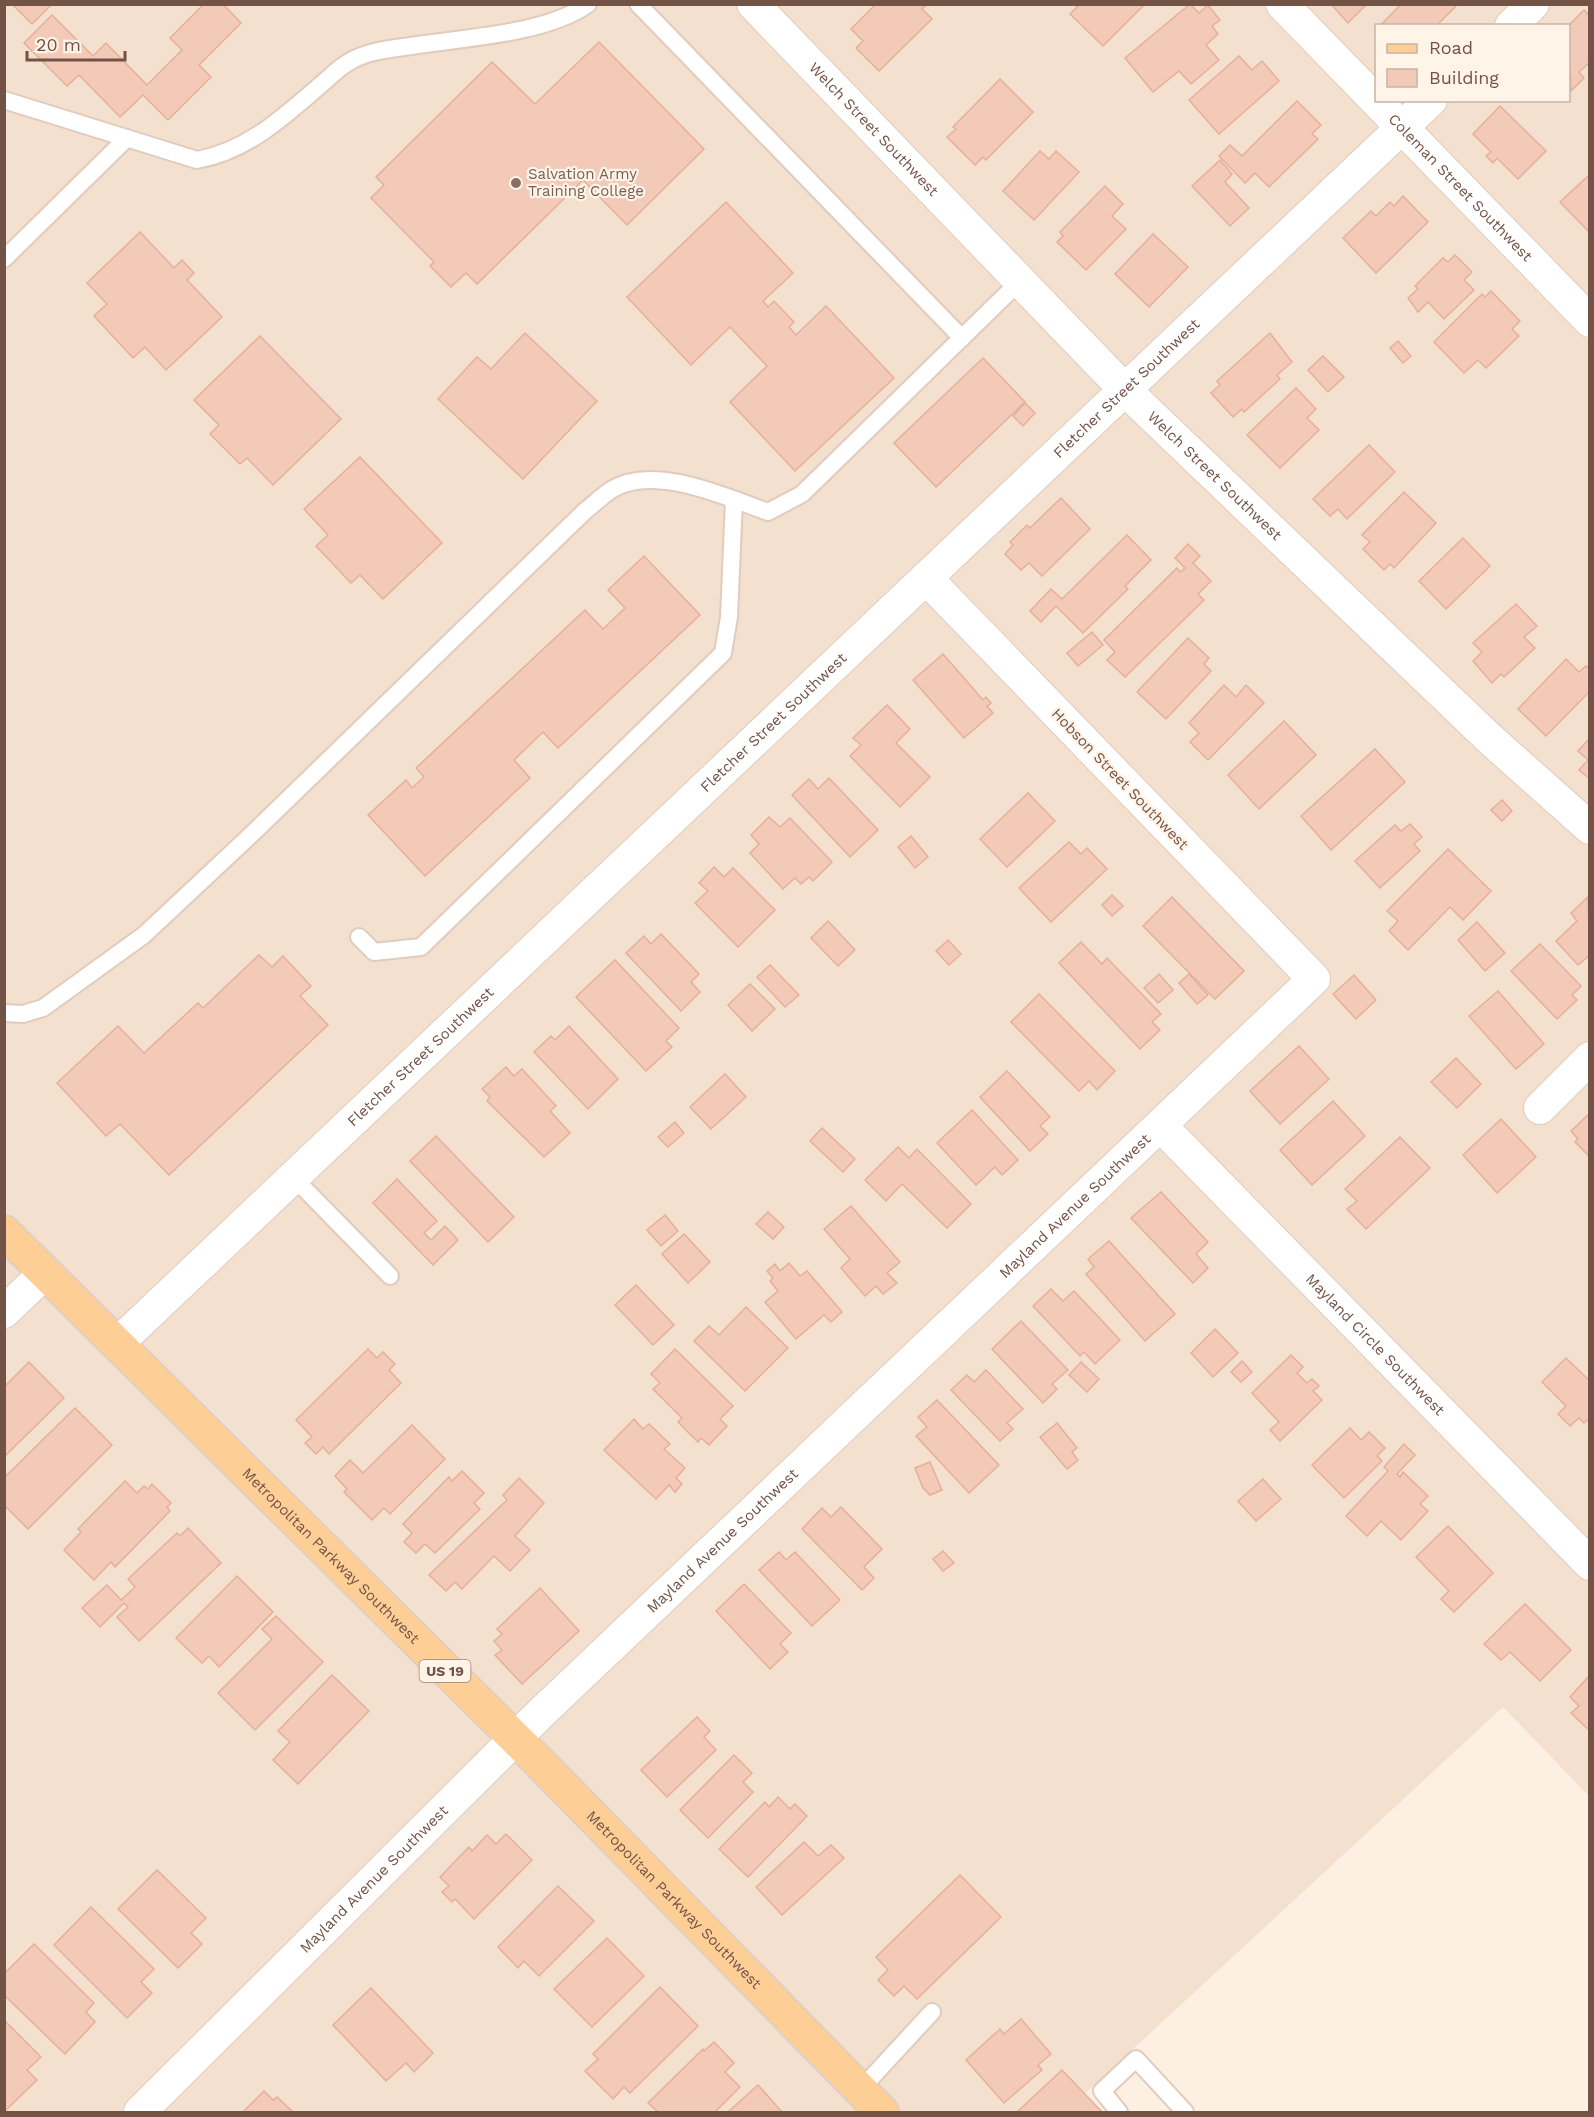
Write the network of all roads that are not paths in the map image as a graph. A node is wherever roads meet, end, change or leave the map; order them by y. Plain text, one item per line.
1 (588, 4) edge
2 (638, 4) edge
3 (753, 4) edge
4 (1282, 4) edge
5 (1533, 4) edge
6 (1512, 24) edge
7 (4, 100) edge
8 (1375, 100) edge
9 (1377, 102) edge
10 (1429, 102) edge
11 (1402, 128) junction
12 (127, 138) junction
13 (4, 259) edge
14 (1020, 281) junction
15 (1590, 321) edge
16 (962, 338) junction
17 (1125, 390) junction
18 (734, 500) junction
19 (926, 578) junction
20 (1590, 828) edge
21 (359, 938) dead end
22 (1314, 980) joint
23 (4, 1013) edge
24 (1590, 1058) edge
25 (1540, 1108) dead end
26 (1161, 1125) junction
27 (293, 1177) junction
28 (4, 1232) edge
29 (45, 1273) junction
30 (390, 1276) dead end
31 (4, 1312) edge
32 (117, 1344) junction
33 (1590, 1564) edge
34 (514, 1740) junction
35 (932, 2012) dead end
36 (871, 2101) edge
37 (140, 2112) edge
38 (1119, 2112) edge
39 (1185, 2112) edge

1 - 12 lane
2 - 16 lane
3 - 14 street, Welch Street Southwest
4 - 8 street, Coleman Street Southwest
5 - 6 street
7 - 12 lane
9 - 11 street, Coleman Street Southwest
10 - 11 street, Fletcher Street Southwest
11 - 15 street, Coleman Street Southwest
11 - 17 street, Fletcher Street Southwest
12 - 13 lane
14 - 16 lane
14 - 17 street, Welch Street Southwest
16 - 18 lane
17 - 19 street, Fletcher Street Southwest
17 - 20 street, Welch Street Southwest
18 - 21 lane
18 - 23 lane
19 - 22 street, Hobson Street Southwest
19 - 27 street, Fletcher Street Southwest
22 - 26 street, Mayland Avenue Southwest
24 - 25 street
26 - 33 street, Mayland Circle Southwest
26 - 34 street, Mayland Avenue Southwest
27 - 30 lane
27 - 32 street, Fletcher Street Southwest
28 - 29 main road, Metropolitan Parkway Southwest / US 19
29 - 31 street
29 - 32 main road, Metropolitan Parkway Southwest / US 19
32 - 34 main road, Metropolitan Parkway Southwest / US 19
34 - 36 main road, Metropolitan Parkway Southwest / US 19
34 - 37 street, Mayland Avenue Southwest
35 - 36 lane
38 - 39 lane

